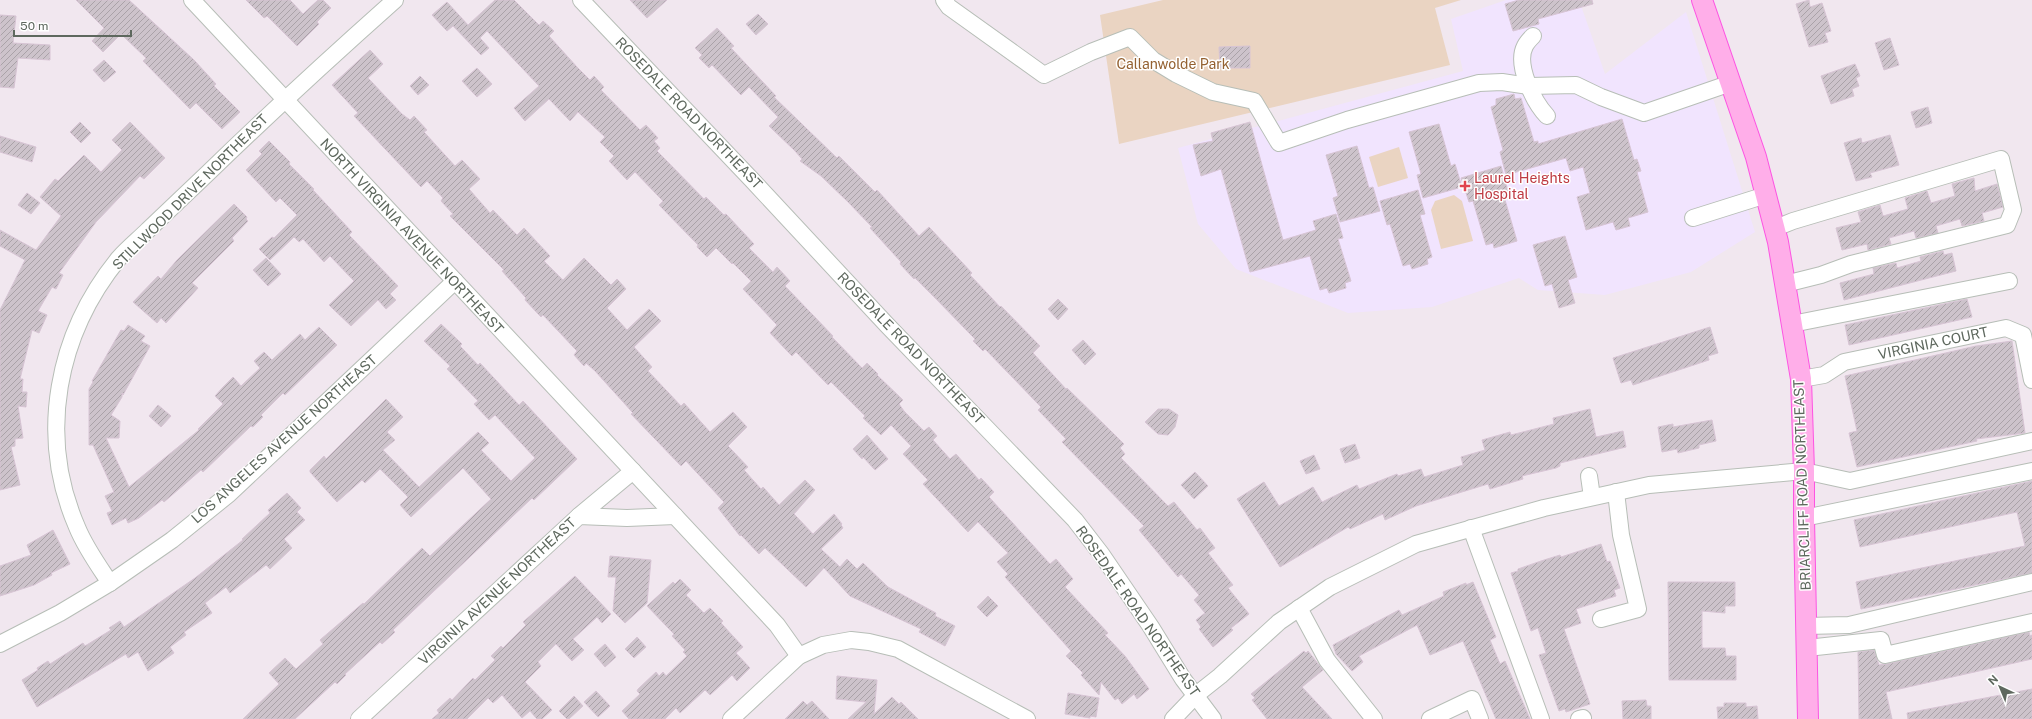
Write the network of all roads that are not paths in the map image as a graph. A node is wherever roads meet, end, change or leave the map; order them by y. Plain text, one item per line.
1 (192, 0) edge
2 (395, 0) edge
3 (581, 0) edge
4 (944, 0) edge
5 (1702, 0) edge
6 (1533, 36) dead end
7 (1731, 83) junction
8 (1529, 86) junction
9 (284, 99) junction
10 (1547, 116) dead end
11 (1766, 195) junction
12 (1693, 218) dead end
13 (1773, 229) junction
14 (455, 281) junction
15 (2009, 281) dead end
16 (1786, 284) junction
17 (1792, 324) junction
18 (1800, 379) junction
19 (2032, 380) edge
20 (2032, 441) edge
21 (632, 471) junction
22 (1804, 471) junction
23 (2032, 471) edge
24 (1589, 476) dead end
25 (1616, 492) junction
26 (1592, 497) junction
27 (579, 516) junction
28 (675, 516) junction
29 (1804, 518) junction
30 (1471, 528) junction
31 (2032, 582) edge
32 (110, 583) junction
33 (1299, 608) junction
34 (1601, 619) dead end
35 (2032, 622) edge
36 (1806, 626) junction
37 (0, 644) edge
38 (1807, 648) junction
39 (800, 656) junction
40 (1196, 695) junction
41 (359, 719) edge
42 (731, 719) edge
43 (1027, 719) edge
44 (1173, 719) edge
45 (1213, 719) edge
46 (1374, 719) edge
47 (1430, 719) edge
48 (1480, 719) edge
49 (1541, 719) edge
50 (1808, 719) edge

1 - 9 street, NORTH VIRGINIA AVENUE NORTHEAST
2 - 9 street, STILLWOOD DRIVE NORTHEAST
3 - 40 street, ROSEDALE ROAD NORTHEAST
4 - 8 street
5 - 7 main road, BRIARCLIFF ROAD NORTHEAST
6 - 8 street
7 - 8 street
7 - 11 main road, BRIARCLIFF ROAD NORTHEAST
8 - 10 street
9 - 14 street, NORTH VIRGINIA AVENUE NORTHEAST
9 - 32 street, STILLWOOD DRIVE NORTHEAST
11 - 12 street
11 - 13 main road, BRIARCLIFF ROAD NORTHEAST
13 - 16 main road, BRIARCLIFF ROAD NORTHEAST
13 - 16 street
14 - 21 street, NORTH VIRGINIA AVENUE NORTHEAST
14 - 32 street, LOS ANGELES AVENUE NORTHEAST
15 - 17 street
16 - 17 main road, BRIARCLIFF ROAD NORTHEAST
17 - 18 main road, BRIARCLIFF ROAD NORTHEAST
18 - 19 street, VIRGINIA COURT
18 - 22 main road, BRIARCLIFF ROAD NORTHEAST
20 - 22 street
21 - 27 street
21 - 28 street, NORTH VIRGINIA AVENUE NORTHEAST
22 - 25 street
22 - 29 main road, BRIARCLIFF ROAD NORTHEAST
23 - 29 street
24 - 26 street
25 - 26 street
25 - 34 street
26 - 30 street
27 - 28 street, VIRGINIA AVENUE NORTHEAST
27 - 41 street, VIRGINIA AVENUE NORTHEAST
28 - 39 street
29 - 36 main road, BRIARCLIFF ROAD NORTHEAST
30 - 33 street
30 - 49 street
31 - 36 street
32 - 37 street, LOS ANGELES AVENUE NORTHEAST
33 - 40 street
33 - 46 street
35 - 38 street
36 - 38 main road, BRIARCLIFF ROAD NORTHEAST
38 - 50 main road, BRIARCLIFF ROAD NORTHEAST
39 - 42 street
39 - 43 street
40 - 44 street
40 - 45 street, ROSEDALE ROAD NORTHEAST
47 - 48 street

